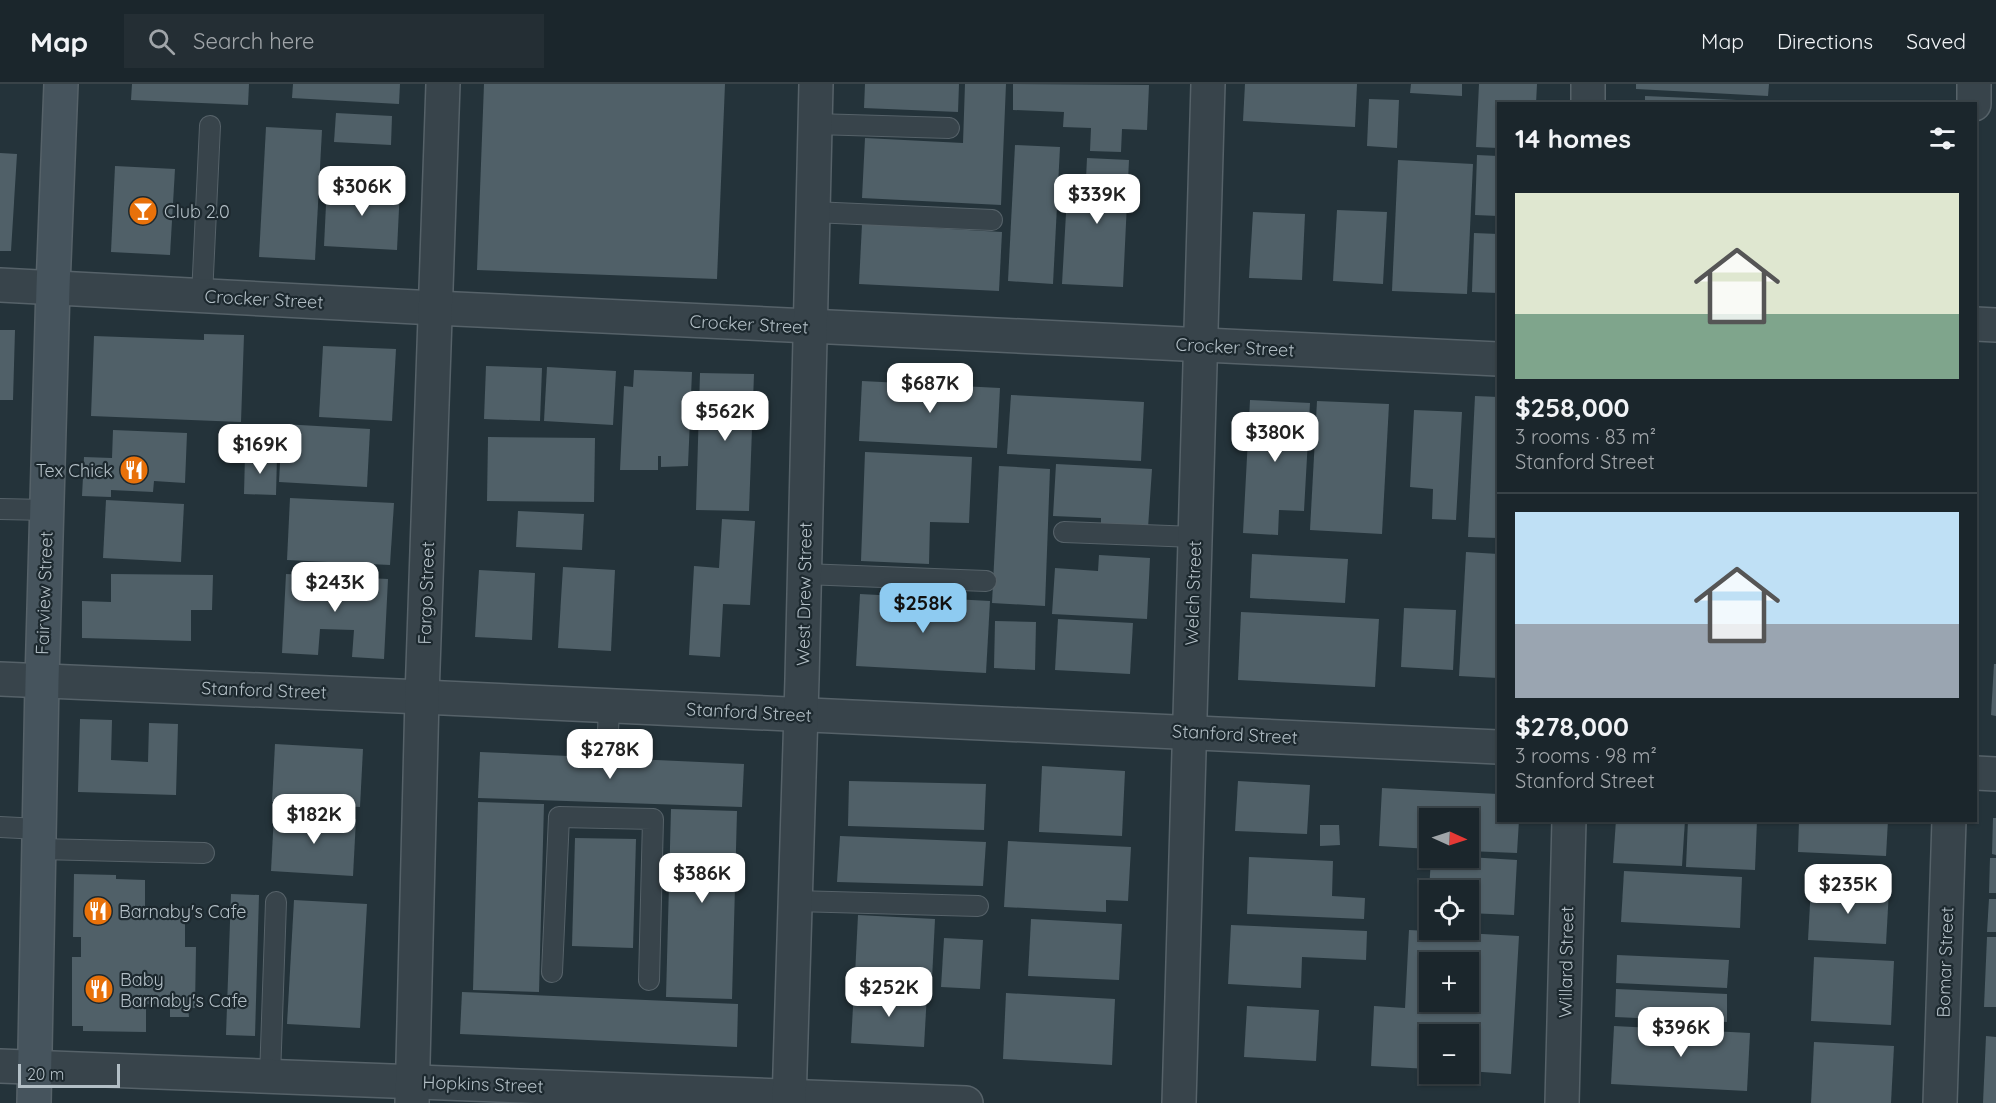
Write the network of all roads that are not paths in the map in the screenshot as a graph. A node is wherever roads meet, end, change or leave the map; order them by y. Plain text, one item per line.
1 (61, 84) edge
2 (443, 84) edge
3 (816, 84) edge
4 (1208, 84) edge
5 (1588, 84) edge
6 (1974, 84) edge
7 (1588, 102) edge
8 (1974, 102) edge
9 (815, 124) junction
10 (210, 126) dead end
11 (949, 128) dead end
12 (813, 212) junction
13 (992, 220) dead end
14 (0, 285) edge
15 (52, 287) junction
16 (202, 296) junction
17 (435, 309) junction
18 (1977, 324) edge
19 (1996, 325) edge
20 (811, 327) junction
21 (1202, 345) junction
22 (1497, 360) edge
23 (0, 509) edge
24 (46, 510) junction
25 (1065, 532) dead end
26 (1196, 537) junction
27 (804, 574) junction
28 (986, 581) dead end
29 (0, 679) edge
30 (42, 681) junction
31 (422, 697) junction
32 (609, 705) junction
33 (799, 714) junction
34 (1188, 732) junction
35 (1497, 747) edge
36 (607, 758) dead end
37 (1977, 772) edge
38 (1996, 774) edge
39 (1569, 822) edge
40 (1949, 822) edge
41 (0, 827) edge
42 (39, 839) junction
43 (204, 853) dead end
44 (795, 901) junction
45 (276, 902) dead end
46 (978, 906) dead end
47 (552, 972) dead end
48 (649, 980) dead end
49 (0, 1066) edge
50 (35, 1067) junction
51 (270, 1077) junction
52 (412, 1092) edge
53 (789, 1100) edge
54 (34, 1103) edge
55 (966, 1103) edge
56 (1179, 1103) edge
57 (1562, 1103) edge
58 (1940, 1103) edge

1 - 15 street, Fairview Street
2 - 17 street, Fargo Street
3 - 9 street, West Drew Street
4 - 21 street, Welch Street
5 - 7 street
6 - 8 street
9 - 11 lane
9 - 12 street, West Drew Street
10 - 16 lane
12 - 13 lane
12 - 20 street, West Drew Street
14 - 15 street, Crocker Street
15 - 16 street, Crocker Street
15 - 24 street, Fairview Street
16 - 17 street, Crocker Street
17 - 20 street, Crocker Street
17 - 31 street, Fargo Street
18 - 19 street
20 - 21 street, Crocker Street
20 - 27 street, West Drew Street
21 - 22 street, Crocker Street
21 - 26 street, Welch Street
23 - 24 lane
24 - 30 street, Fairview Street
25 - 26 lane
26 - 34 street, Welch Street
27 - 28 lane
27 - 33 street, West Drew Street
29 - 30 street, Stanford Street
30 - 31 street, Stanford Street
30 - 42 street, Fairview Street
31 - 32 street, Stanford Street
31 - 52 street, Fargo Street
32 - 33 street, Stanford Street
32 - 36 lane
33 - 34 street, Stanford Street
33 - 44 street, West Drew Street
34 - 35 street, Stanford Street
34 - 56 street, Welch Street
37 - 38 street
39 - 57 street, Willard Street
40 - 58 street, Bomar Street
41 - 42 lane
42 - 43 lane
42 - 50 street, Fairview Street
44 - 46 lane
44 - 53 street, West Drew Street
45 - 51 lane
47 - 48 lane
49 - 50 street, Hopkins Street
50 - 51 street, Hopkins Street
50 - 54 street, Fairview Street
51 - 52 street, Hopkins Street
52 - 53 street, Hopkins Street
53 - 55 street, Hopkins Street

